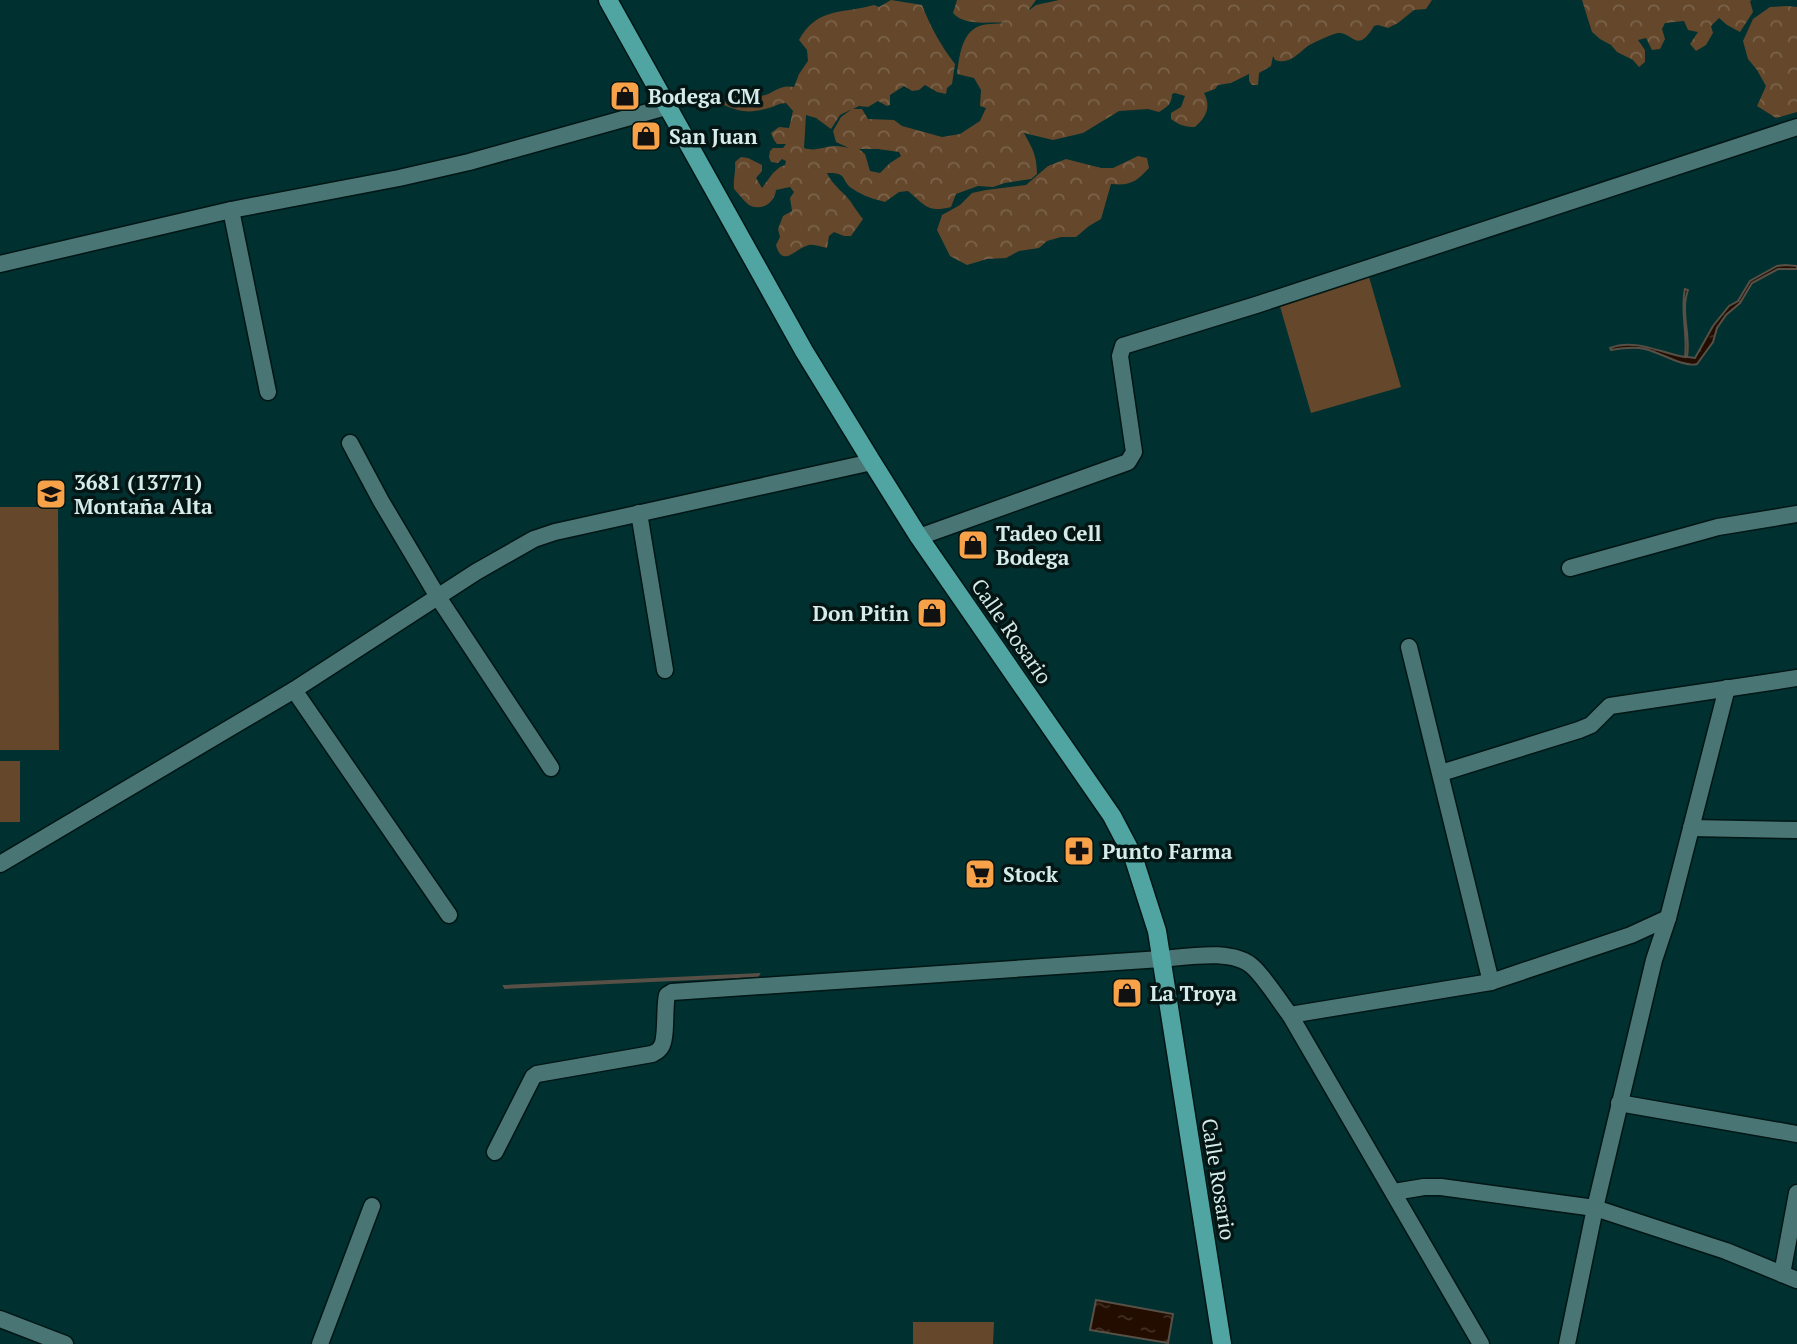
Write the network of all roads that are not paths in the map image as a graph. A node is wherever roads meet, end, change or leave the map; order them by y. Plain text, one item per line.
1 (608, 0) edge
2 (666, 107) junction
3 (1797, 127) edge
4 (231, 210) junction
5 (0, 264) edge
6 (268, 392) dead end
7 (350, 443) dead end
8 (872, 462) junction
9 (639, 513) junction
10 (1797, 514) edge
11 (919, 537) junction
12 (1570, 568) dead end
13 (438, 597) junction
14 (1409, 648) dead end
15 (665, 670) dead end
16 (1797, 678) edge
17 (1727, 688) junction
18 (294, 690) junction
19 (551, 768) dead end
20 (1441, 773) junction
21 (1691, 828) junction
22 (1797, 830) edge
23 (0, 864) edge
24 (449, 915) dead end
25 (1668, 918) junction
26 (1630, 936) junction
27 (1656, 954) junction
28 (1161, 959) junction
29 (1491, 982) junction
30 (1290, 1015) junction
31 (1619, 1103) junction
32 (1797, 1134) edge
33 (495, 1152) dead end
34 (1394, 1192) junction
35 (1797, 1193) edge
36 (372, 1206) dead end
37 (1595, 1208) junction
38 (1789, 1277) edge
39 (0, 1319) edge
40 (65, 1344) edge
41 (320, 1344) edge
42 (1222, 1344) edge
43 (1481, 1344) edge
44 (1567, 1344) edge

1 - 2 main road, Calle Rosario
2 - 4 street
2 - 8 main road, Calle Rosario
3 - 11 street
4 - 5 street
4 - 6 street
7 - 13 street
8 - 9 street
8 - 11 main road, Calle Rosario
9 - 13 street
9 - 15 street
10 - 12 street
11 - 28 main road, Calle Rosario
13 - 18 street
13 - 19 street
14 - 20 street
16 - 17 street
17 - 20 street
17 - 21 street
18 - 23 street
18 - 24 street
20 - 29 street
21 - 22 street
21 - 25 street
25 - 26 street
25 - 27 street
26 - 27 street
26 - 29 street
27 - 31 street
28 - 30 street
28 - 33 street
28 - 42 main road, Calle Rosario
29 - 30 street
30 - 34 street
31 - 32 street
31 - 37 street
34 - 37 street
34 - 43 street
35 - 38 street
36 - 41 street
37 - 38 street
37 - 44 street
39 - 40 street

